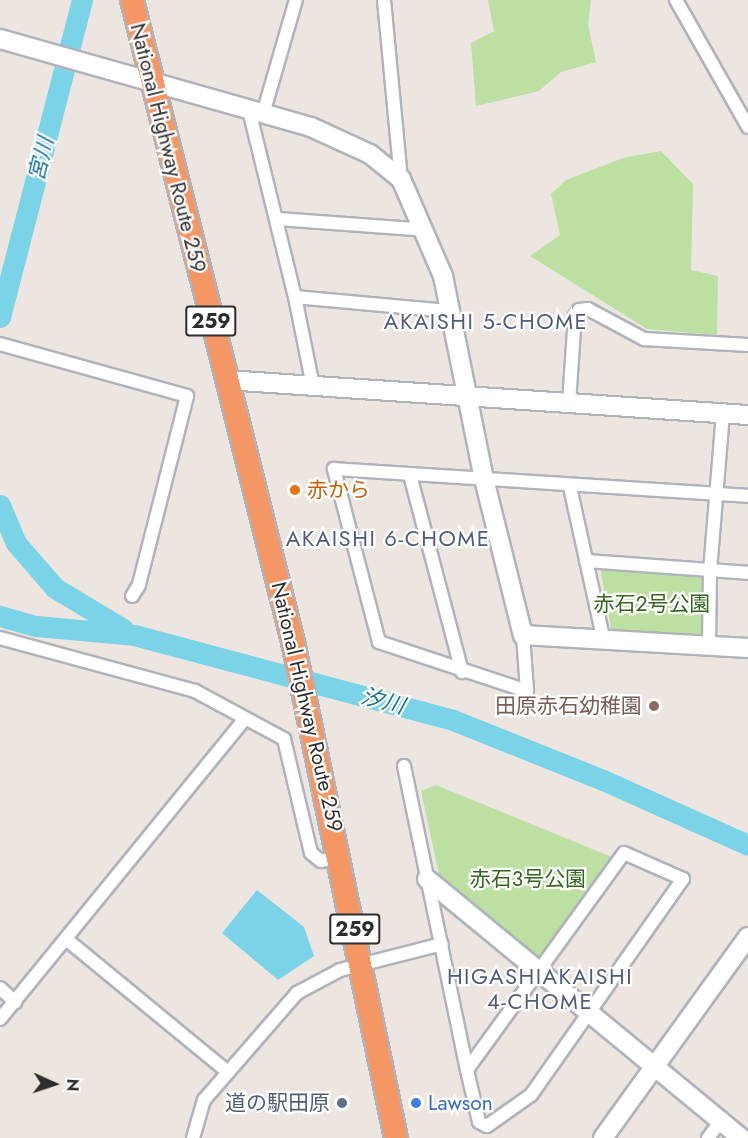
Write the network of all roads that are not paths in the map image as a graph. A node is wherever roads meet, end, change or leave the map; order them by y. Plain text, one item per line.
1 (132, 0) edge
2 (296, 0) edge
3 (384, 0) edge
4 (676, 0) edge
5 (0, 39) edge
6 (152, 82) junction
7 (256, 112) junction
8 (748, 127) edge
9 (401, 179) junction
10 (277, 219) junction
11 (426, 231) junction
12 (295, 297) junction
13 (450, 311) junction
14 (4, 345) edge
15 (748, 345) edge
16 (226, 380) junction
17 (313, 386) junction
18 (471, 398) junction
19 (569, 403) junction
20 (723, 414) junction
21 (748, 415) edge
22 (410, 475) junction
23 (484, 479) junction
24 (570, 487) junction
25 (718, 494) junction
26 (748, 496) edge
27 (586, 561) junction
28 (710, 571) junction
29 (748, 573) edge
30 (132, 596) dead end
31 (523, 635) junction
32 (0, 638) edge
33 (604, 641) junction
34 (709, 646) junction
35 (748, 648) edge
36 (462, 672) junction
37 (245, 719) junction
38 (404, 766) dead end
39 (341, 857) junction
40 (427, 879) junction
41 (748, 937) edge
42 (66, 939) junction
43 (442, 944) junction
44 (362, 963) junction
45 (540, 971) junction
46 (0, 988) edge
47 (15, 1002) junction
48 (593, 1013) junction
49 (0, 1019) edge
50 (655, 1065) junction
51 (467, 1070) junction
52 (228, 1072) junction
53 (721, 1121) junction
54 (193, 1138) edge
55 (396, 1138) edge
56 (603, 1138) edge
57 (708, 1138) edge
58 (741, 1138) edge

1 - 6 highway, National Highway Route 259 / 259
2 - 7 street
3 - 9 street
4 - 8 street
5 - 6 street
6 - 7 street
6 - 16 highway, National Highway Route 259 / 259
7 - 9 street
7 - 10 street
9 - 11 street
10 - 11 street
10 - 12 street
11 - 13 street
12 - 13 street
12 - 17 street
13 - 18 street
14 - 30 street
15 - 19 street
16 - 17 street
16 - 39 highway, National Highway Route 259 / 259
17 - 18 street
18 - 19 street
18 - 23 street
19 - 20 street
20 - 21 street
20 - 25 street
22 - 23 street
22 - 36 street
22 - 36 street
23 - 24 street
23 - 31 street
24 - 25 street
24 - 27 street
25 - 26 street
25 - 28 street
27 - 28 street
27 - 33 street
28 - 29 street
28 - 34 street
31 - 33 street
31 - 36 street
32 - 37 street
33 - 34 street
34 - 35 street
37 - 39 street
37 - 42 street
38 - 40 street
39 - 44 highway, National Highway Route 259 / 259
40 - 43 street
40 - 45 street
41 - 50 street
42 - 47 street
42 - 52 street
43 - 44 street
43 - 51 street
44 - 52 street
44 - 55 highway, National Highway Route 259 / 259
45 - 48 street
45 - 48 street
45 - 51 street
46 - 47 street
47 - 49 street
48 - 50 street
48 - 51 street
50 - 53 street
50 - 56 street
52 - 54 street
53 - 57 street
53 - 58 street

